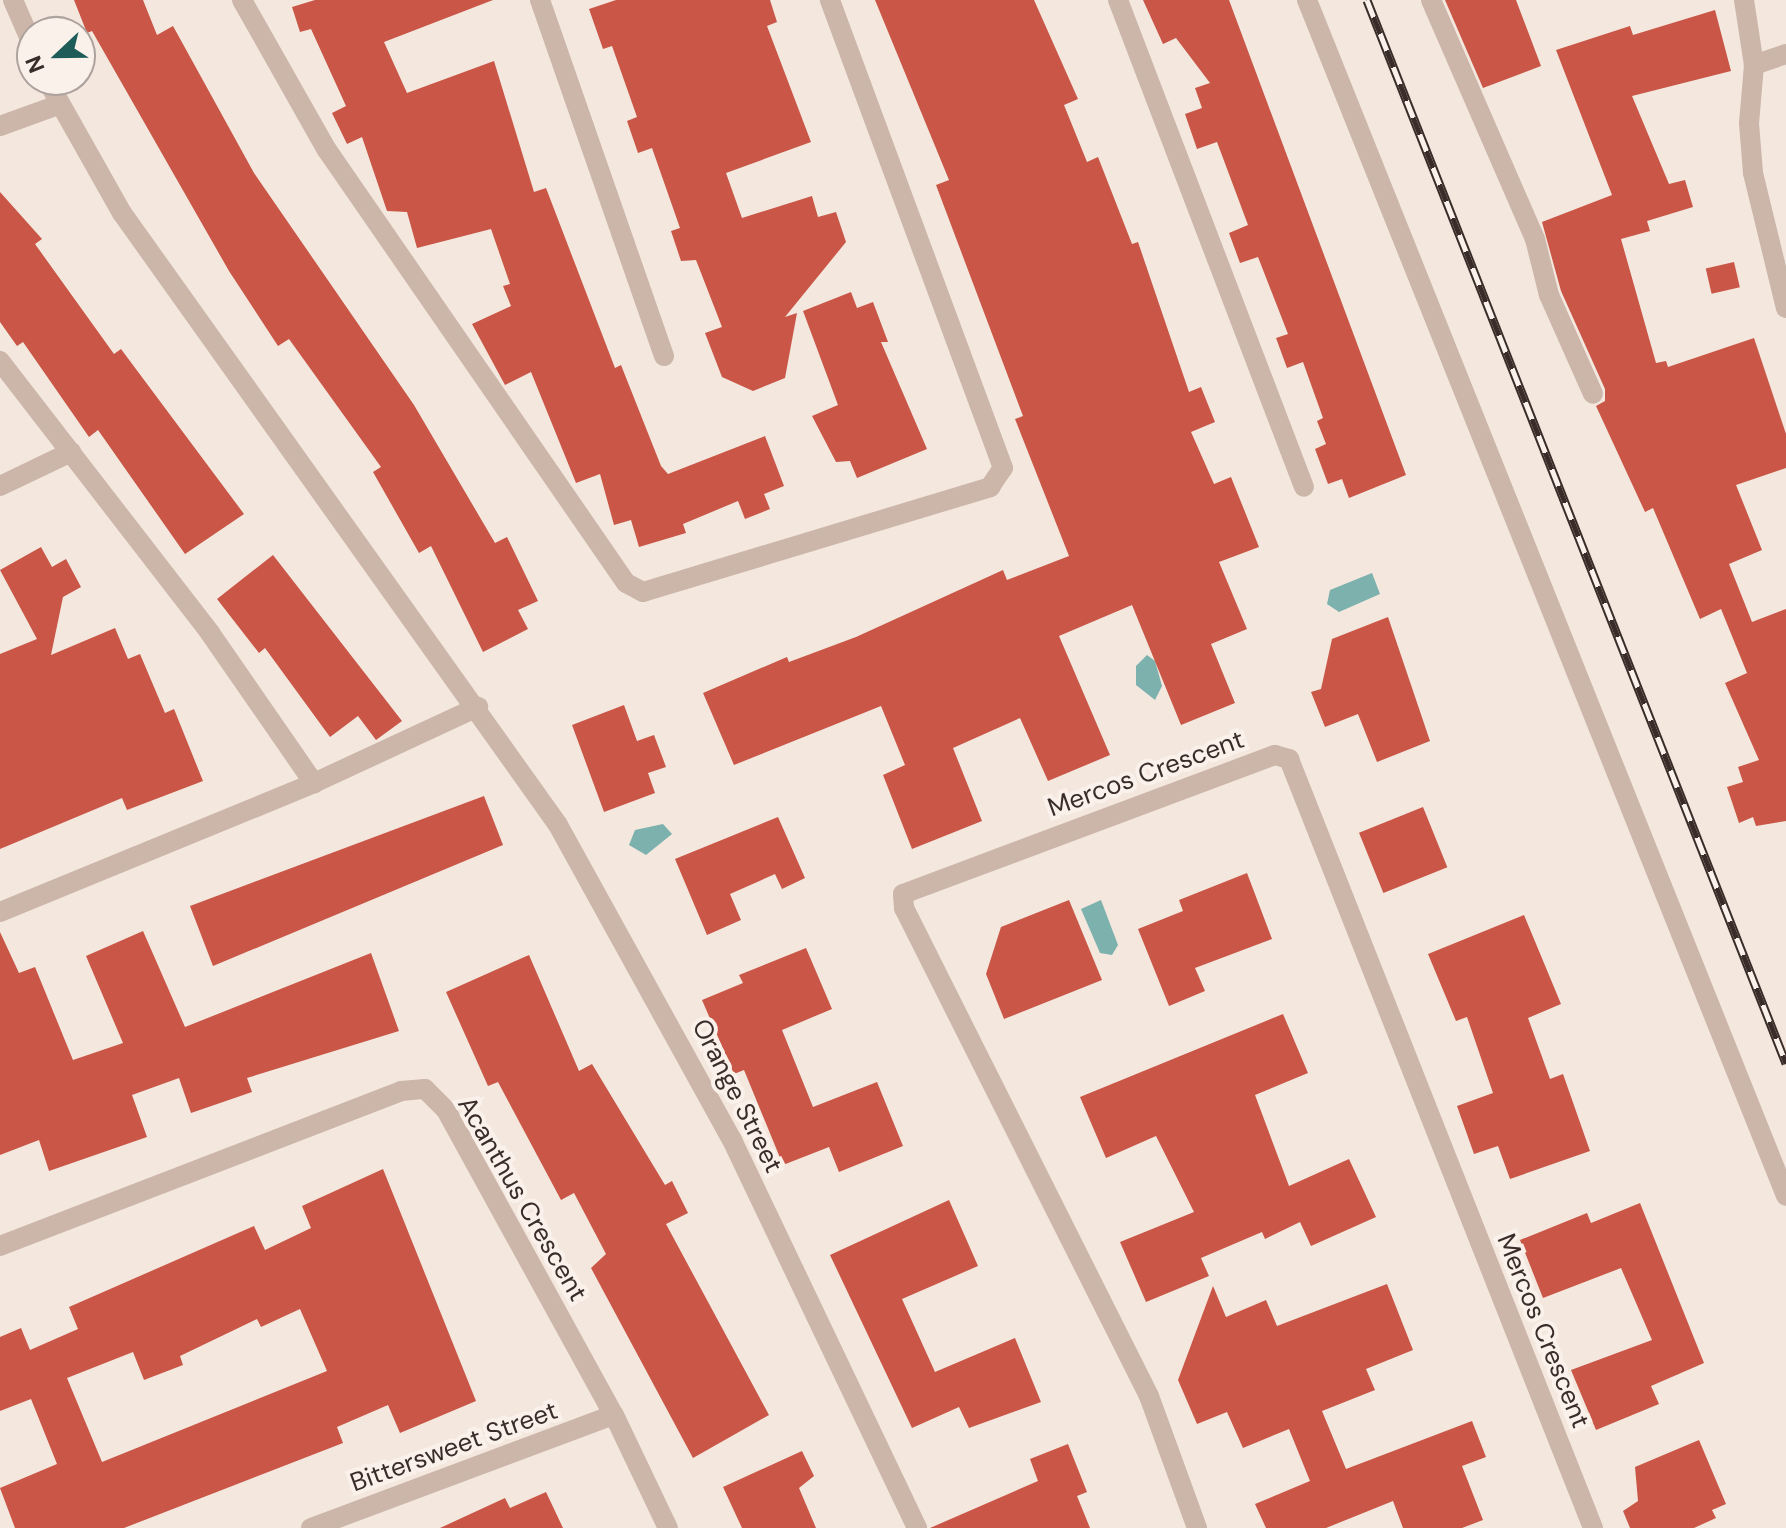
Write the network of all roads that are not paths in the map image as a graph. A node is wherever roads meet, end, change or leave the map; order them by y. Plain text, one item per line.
1 (242, 0) edge
2 (540, 0) edge
3 (830, 0) edge
4 (1118, 0) edge
5 (1307, 0) edge
6 (1431, 0) edge
7 (1744, 0) edge
8 (1786, 54) edge
9 (1754, 65) junction
10 (54, 96) edge
11 (58, 105) junction
12 (0, 126) edge
13 (1786, 308) edge
14 (664, 356) dead end
15 (0, 361) edge
16 (1593, 394) dead end
17 (71, 452) junction
18 (0, 486) edge
19 (1304, 487) dead end
20 (478, 707) junction
21 (314, 783) junction
22 (0, 912) edge
23 (1786, 1196) edge
24 (0, 1246) edge
25 (614, 1415) junction
26 (311, 1528) edge
27 (668, 1528) edge
28 (917, 1528) edge
29 (1197, 1528) edge
30 (1593, 1528) edge

1 - 3 street
2 - 14 street
4 - 19 street
5 - 23 street
6 - 16 street
7 - 9 street
8 - 9 street
9 - 13 street
10 - 11 street, Orange Street
11 - 12 street
11 - 20 street, Orange Street
15 - 17 street
17 - 18 street
17 - 21 street
20 - 21 street
20 - 28 street, Orange Street
21 - 22 street
24 - 25 street, Acanthus Crescent
25 - 26 street, Bittersweet Street
25 - 27 street, Acanthus Crescent
29 - 30 street, Mercos Crescent

